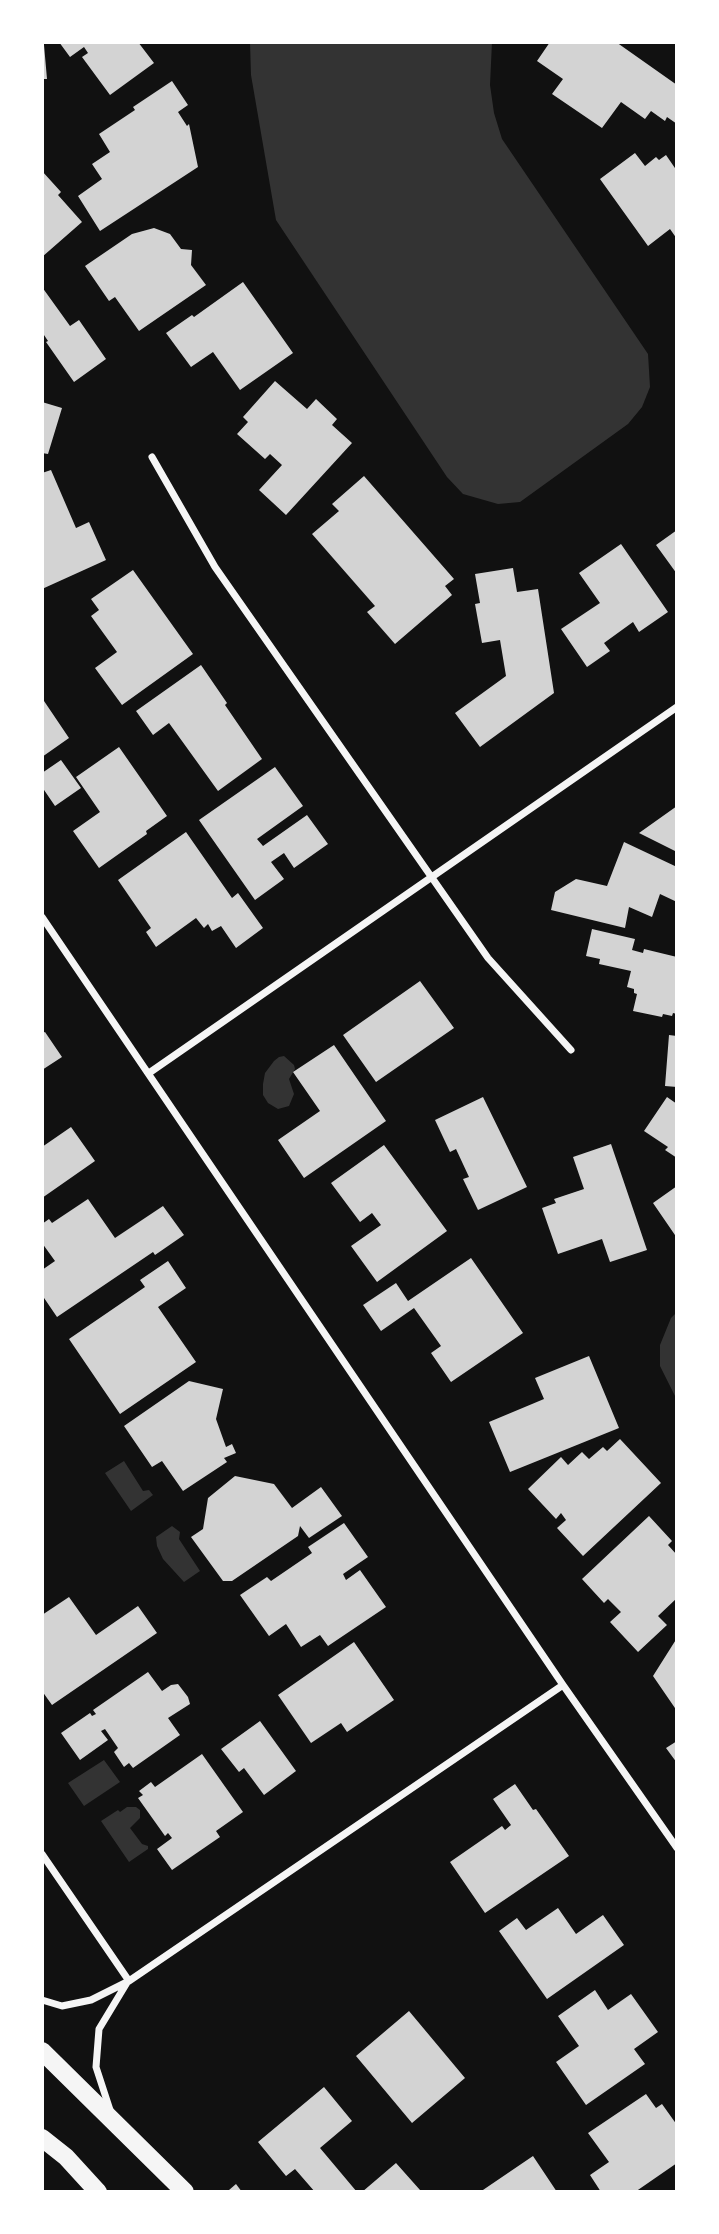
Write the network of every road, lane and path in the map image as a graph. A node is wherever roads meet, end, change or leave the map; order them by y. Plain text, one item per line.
1 (152, 457) dead end
2 (677, 706) edge
3 (432, 878) junction
4 (42, 917) edge
5 (571, 1050) dead end
6 (149, 1073) junction
7 (563, 1685) junction
8 (677, 1848) edge
9 (42, 1854) edge
10 (129, 1980) junction
11 (42, 2000) edge
12 (42, 2051) edge
13 (113, 2120) junction
14 (42, 2138) edge
15 (98, 2192) edge
16 (185, 2192) edge

1 - 3 street
2 - 3 street
3 - 5 street
3 - 6 street
4 - 6 street
6 - 7 street
7 - 8 street
7 - 10 street
9 - 10 street
10 - 11 street
10 - 13 street
12 - 13 main road
13 - 16 main road
14 - 15 main road

